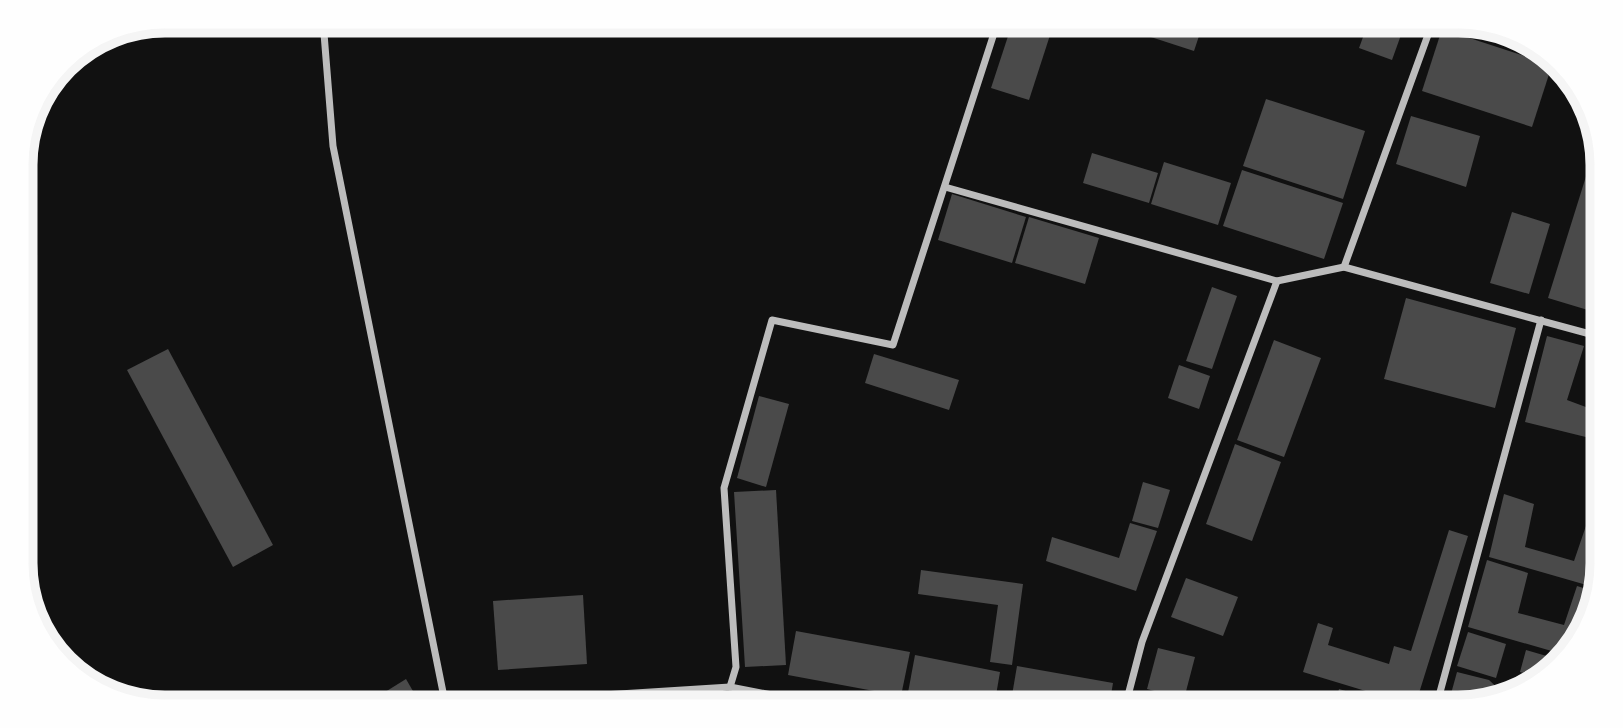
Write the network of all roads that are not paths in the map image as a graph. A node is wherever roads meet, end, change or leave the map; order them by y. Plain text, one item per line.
1 (994, 33) edge
2 (1429, 33) edge
3 (324, 34) edge
4 (945, 187) junction
5 (1344, 267) junction
6 (1277, 281) junction
7 (1541, 320) junction
8 (1590, 334) edge
9 (730, 687) junction
10 (1128, 694) edge
11 (1440, 694) edge
12 (443, 695) edge
13 (615, 695) edge
14 (769, 695) edge

1 - 4 street
2 - 5 street
3 - 12 street
4 - 6 street
4 - 9 street
5 - 6 street
5 - 7 street
6 - 10 street
7 - 8 street
7 - 11 street
9 - 13 street
9 - 14 street

